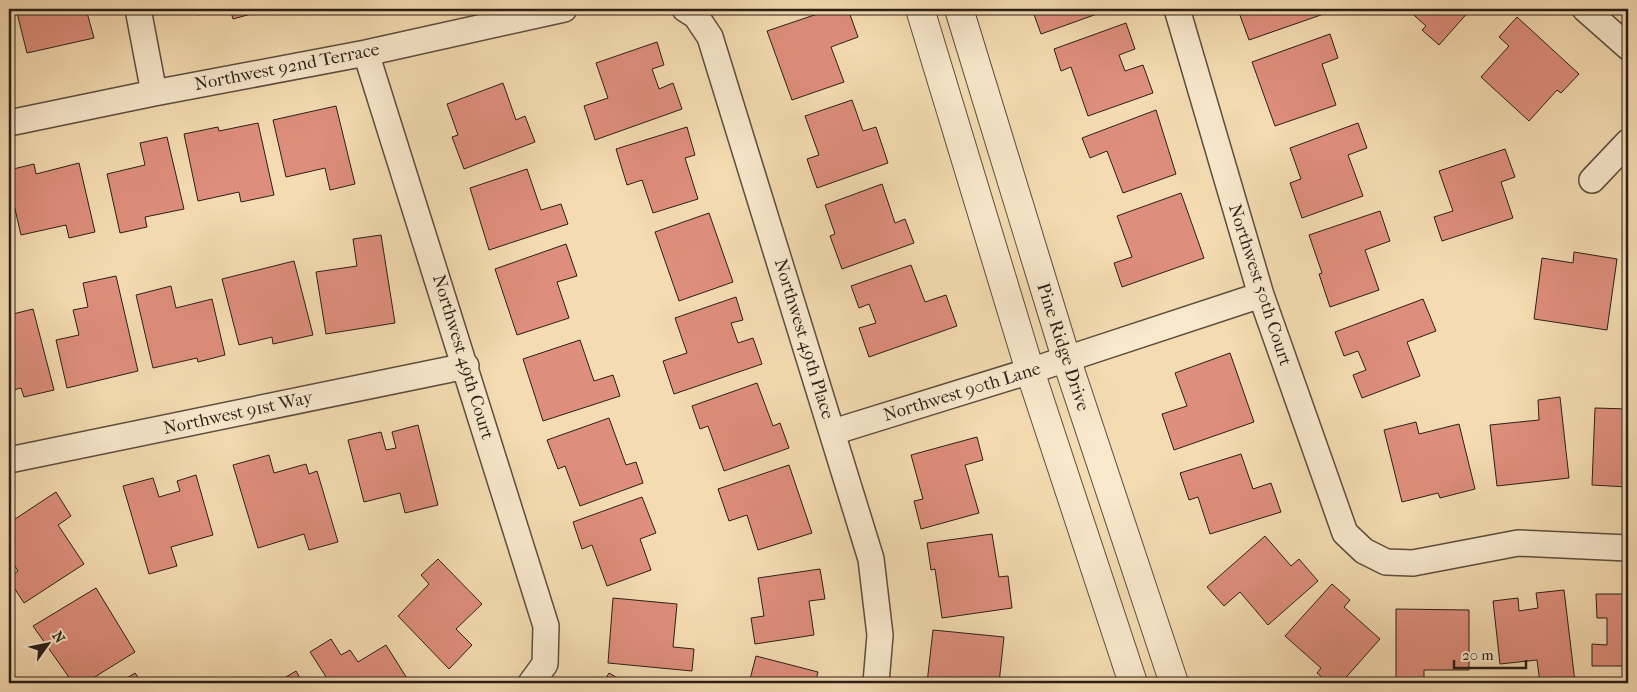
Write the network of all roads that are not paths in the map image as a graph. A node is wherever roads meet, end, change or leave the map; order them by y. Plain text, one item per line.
1 (138, 9) edge
2 (564, 9) edge
3 (685, 9) edge
4 (920, 9) edge
5 (959, 9) edge
6 (1177, 9) edge
7 (1585, 9) edge
8 (1628, 47) edge
9 (366, 53) junction
10 (154, 92) junction
11 (9, 123) edge
12 (1628, 142) edge
13 (1592, 180) dead end
14 (1261, 295) junction
15 (1066, 358) junction
16 (466, 366) junction
17 (1030, 371) junction
18 (833, 432) junction
19 (9, 460) edge
20 (1628, 548) edge
21 (538, 673) edge
22 (876, 683) edge
23 (1132, 683) edge
24 (1174, 683) edge

1 - 10 street
2 - 9 street, Northwest 92nd Terrace
3 - 18 street, Northwest 49th Place
4 - 17 street
5 - 15 street, Pine Ridge Drive
6 - 14 street, Northwest 50th Court
7 - 8 street
9 - 10 street, Northwest 92nd Terrace
9 - 16 street, Northwest 49th Court
10 - 11 street, Northwest 92nd Terrace
12 - 13 street
14 - 15 street, Northwest 90th Lane
14 - 20 street, Northwest 50th Court
15 - 17 street, Northwest 90th Lane
15 - 24 street, Pine Ridge Drive
16 - 19 street, Northwest 91st Way
16 - 21 street, Northwest 49th Court
17 - 18 street, Northwest 90th Lane
17 - 23 street
18 - 22 street, Northwest 49th Place

